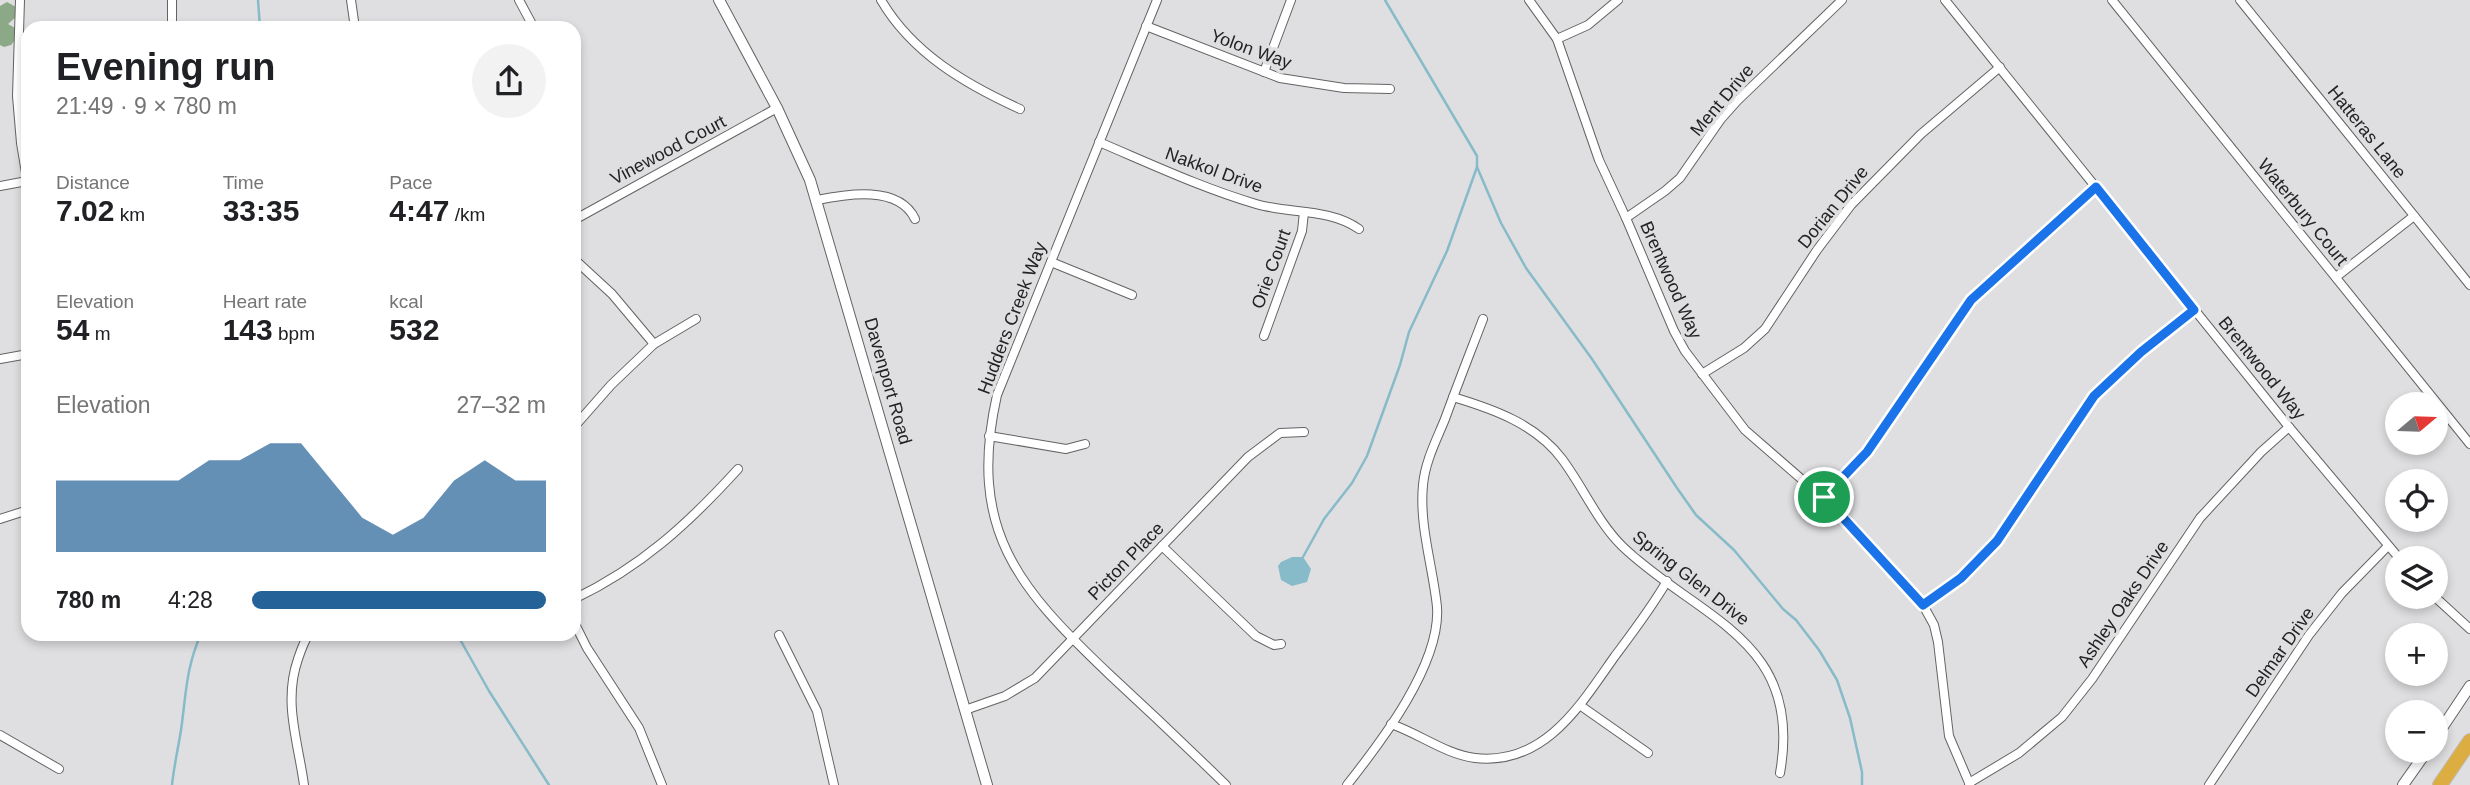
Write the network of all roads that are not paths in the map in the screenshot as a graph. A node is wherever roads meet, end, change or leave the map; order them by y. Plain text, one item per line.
1 (20, 0) edge
2 (172, 0) edge
3 (351, 0) edge
4 (520, 0) edge
5 (719, 0) edge
6 (881, 0) edge
7 (1157, 0) edge
8 (1291, 0) edge
9 (1529, 0) edge
10 (1618, 0) edge
11 (1842, 0) edge
12 (1945, 0) edge
13 (2112, 0) edge
14 (2240, 0) edge
15 (172, 21) edge
16 (354, 21) edge
17 (530, 21) edge
18 (1146, 26) junction
19 (1557, 40) junction
20 (2000, 67) junction
21 (1264, 72) junction
22 (1391, 89) dead end
23 (776, 108) junction
24 (1020, 109) dead end
25 (1099, 142) junction
26 (21, 143) edge
27 (21, 184) edge
28 (0, 186) edge
29 (2096, 187) junction
30 (817, 200) junction
31 (1304, 212) junction
32 (581, 215) edge
33 (2414, 216) junction
34 (1626, 218) junction
35 (915, 219) dead end
36 (1359, 229) dead end
37 (1051, 262) junction
38 (581, 265) edge
39 (2336, 277) junction
40 (2470, 285) edge
41 (1132, 295) dead end
42 (2194, 310) junction
43 (696, 319) dead end
44 (1483, 320) dead end
45 (1264, 336) dead end
46 (654, 344) junction
47 (21, 355) edge
48 (0, 359) edge
49 (1702, 374) junction
50 (1453, 397) junction
51 (581, 419) edge
52 (2289, 427) junction
53 (1304, 432) dead end
54 (989, 436) junction
55 (2470, 443) edge
56 (1085, 444) dead end
57 (738, 469) dead end
58 (1824, 497) junction
59 (21, 512) edge
60 (0, 519) edge
61 (2388, 545) joint
62 (1162, 546) junction
63 (1667, 581) junction
64 (581, 595) edge
65 (1923, 605) junction
66 (2448, 609) edge
67 (2470, 629) edge
68 (779, 635) dead end
69 (581, 636) edge
70 (1073, 639) junction
71 (306, 641) edge
72 (1281, 645) dead end
73 (2470, 686) edge
74 (1581, 706) junction
75 (965, 710) junction
76 (2448, 719) edge
77 (1391, 724) junction
78 (0, 735) edge
79 (2470, 741) edge
80 (1648, 753) dead end
81 (2419, 763) edge
82 (59, 769) dead end
83 (1780, 773) dead end
84 (1969, 784) edge
85 (304, 785) edge
86 (662, 785) edge
87 (834, 785) edge
88 (987, 785) edge
89 (1226, 785) edge
90 (1347, 785) edge
91 (2209, 785) edge
92 (2403, 785) edge
93 (2440, 785) edge

1 - 26 street
2 - 15 street
3 - 16 street
4 - 17 street
5 - 23 street, Davenport Road
6 - 24 street
7 - 18 street, Hudders Creek Way
8 - 21 street
9 - 19 street, Brentwood Way
10 - 19 street
11 - 34 street, Ment Drive
12 - 20 street, Brentwood Way
13 - 39 street, Waterbury Court
14 - 33 street, Hatteras Lane
18 - 21 street, Yolon Way
18 - 25 street, Hudders Creek Way
19 - 34 street, Brentwood Way
20 - 29 street, Brentwood Way
20 - 49 street, Dorian Drive
21 - 22 street, Yolon Way
23 - 30 street, Davenport Road
23 - 32 street, Vinewood Court
25 - 31 street, Nakkol Drive
25 - 37 street, Hudders Creek Way
27 - 28 street
29 - 42 street, Brentwood Way
29 - 58 street
30 - 35 street
30 - 75 street, Davenport Road
31 - 36 street, Nakkol Drive
31 - 45 street, Orie Court
33 - 39 street
33 - 40 street, Hatteras Lane
34 - 49 street, Brentwood Way
37 - 41 street
37 - 54 street, Hudders Creek Way
38 - 46 street
39 - 55 street, Waterbury Court
42 - 52 street, Brentwood Way
42 - 65 street
43 - 46 street
44 - 50 street
46 - 51 street
47 - 48 street
49 - 58 street, Brentwood Way
50 - 63 street, Spring Glen Drive
50 - 77 street
52 - 61 street, Brentwood Way
52 - 84 street, Ashley Oaks Drive
53 - 62 street, Picton Place
54 - 56 street
54 - 70 street, Hudders Creek Way
57 - 64 street
58 - 65 street, Brentwood Way
59 - 60 street
61 - 91 street, Delmar Drive
62 - 70 street, Picton Place
62 - 72 street
63 - 74 street
63 - 83 street, Spring Glen Drive
65 - 84 street, Brentwood Way
66 - 67 street
68 - 87 street
69 - 86 street
70 - 75 street, Picton Place
70 - 89 street, Hudders Creek Way
71 - 85 street
73 - 76 street
74 - 77 street
74 - 80 street
75 - 88 street, Davenport Road
77 - 90 street
78 - 82 street
79 - 93 highway
81 - 92 street

